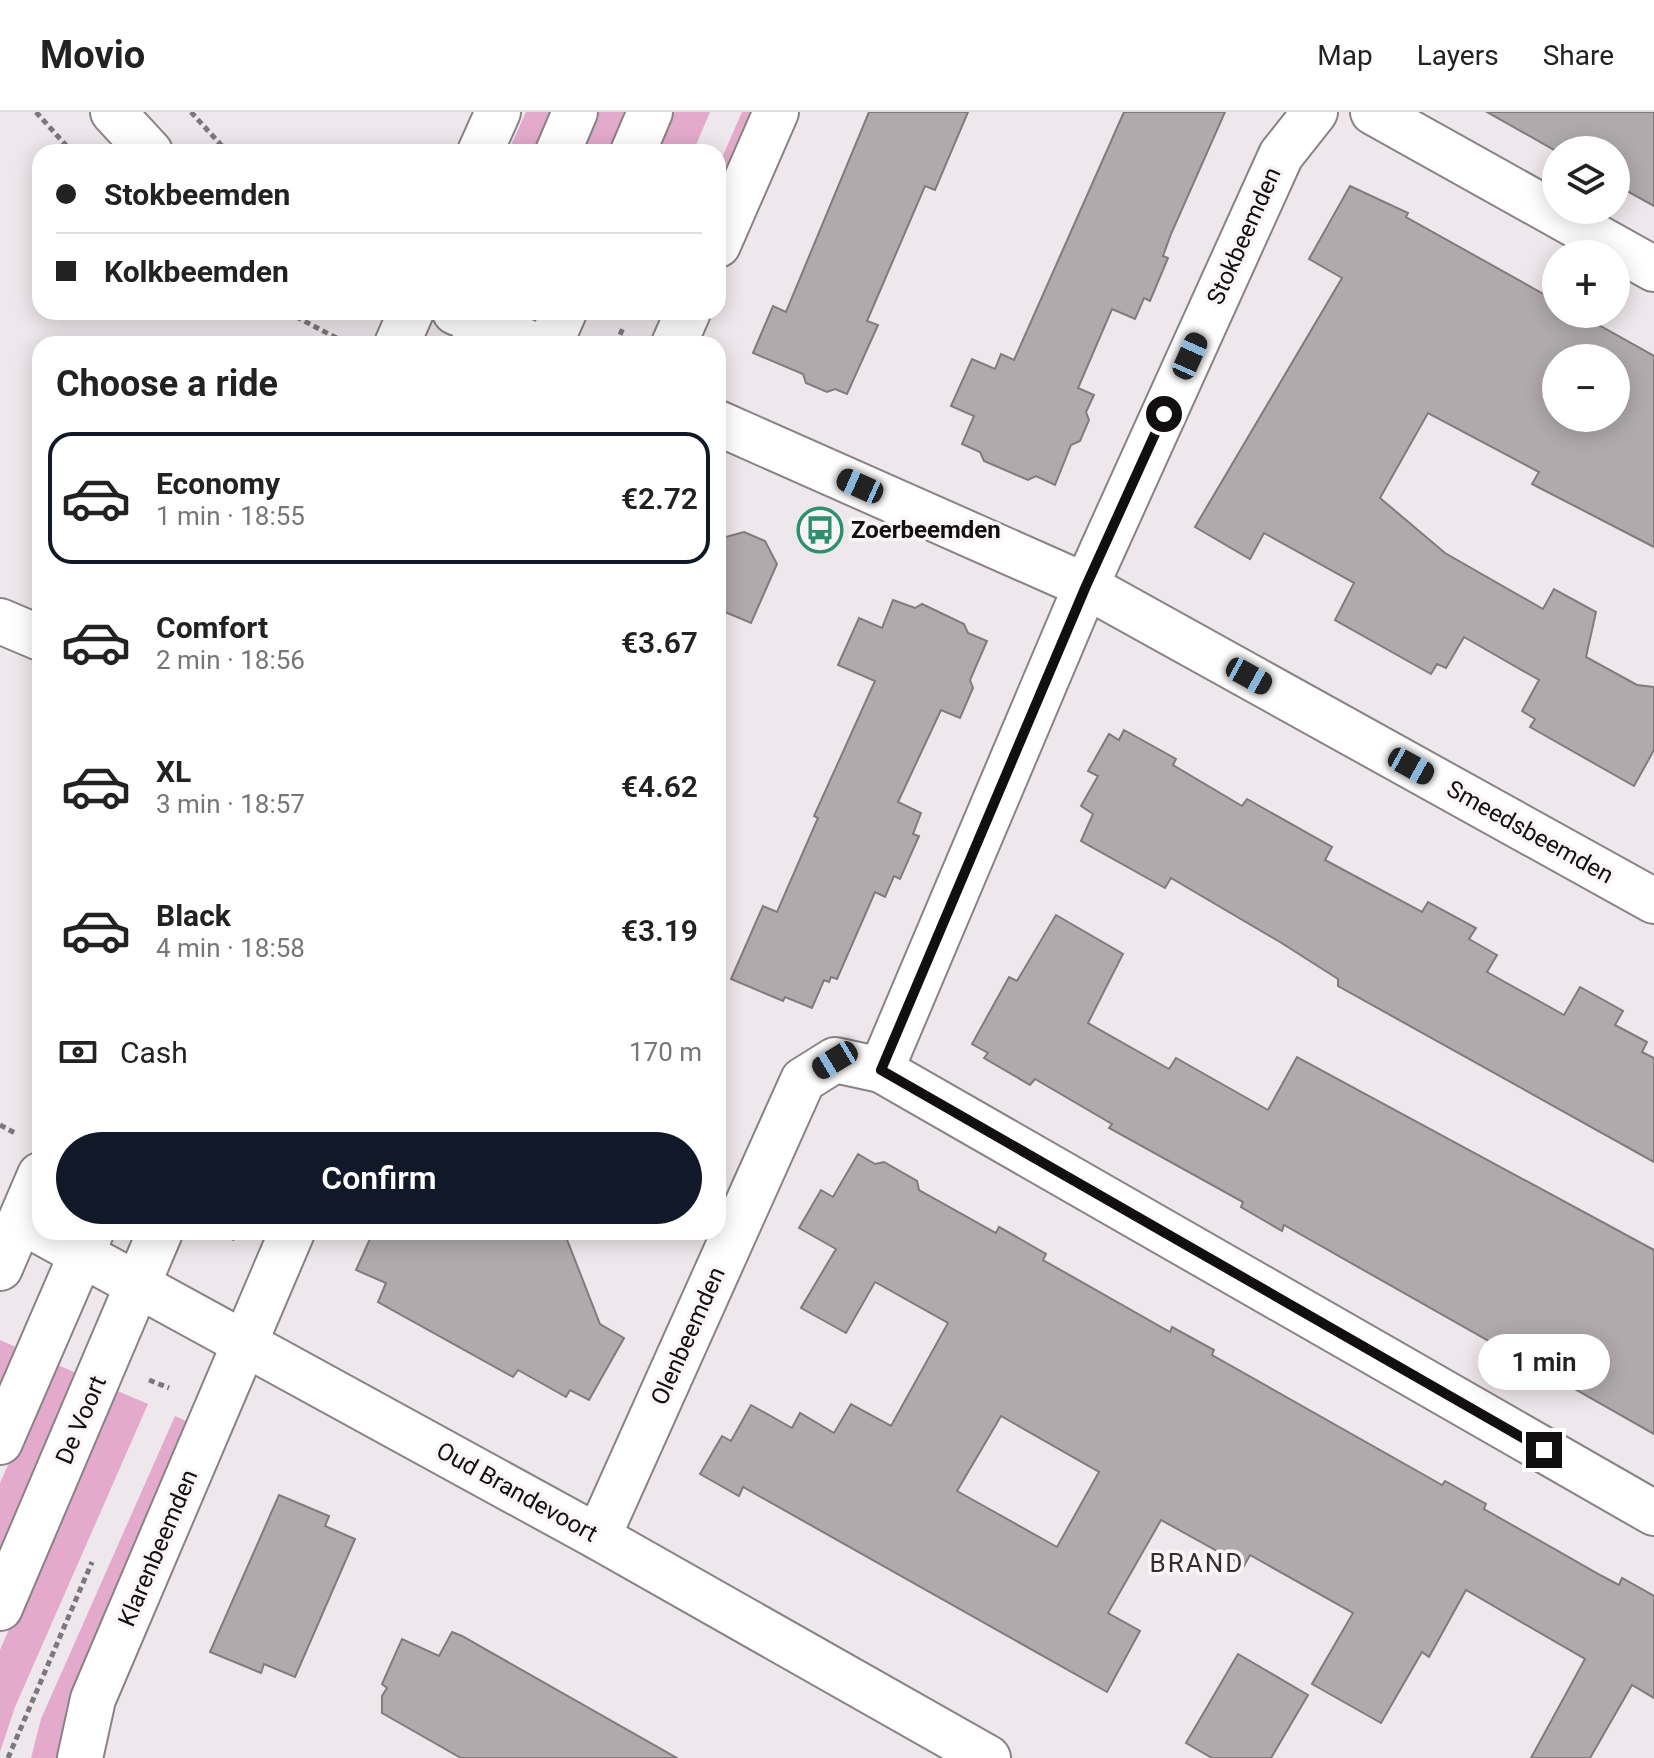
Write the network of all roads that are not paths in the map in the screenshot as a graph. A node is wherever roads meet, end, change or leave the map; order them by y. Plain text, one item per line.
1 (113, 112) edge
2 (498, 112) edge
3 (575, 112) edge
4 (650, 112) edge
5 (776, 112) edge
6 (1315, 112) edge
7 (1373, 112) edge
8 (143, 144) edge
9 (484, 144) edge
10 (561, 144) edge
11 (636, 144) edge
12 (726, 227) edge
13 (1654, 269) edge
14 (474, 323) edge
15 (510, 336) edge
16 (726, 427) edge
17 (1086, 586) junction
18 (0, 621) edge
19 (32, 635) edge
20 (1654, 901) edge
21 (881, 1070) junction
22 (32, 1201) edge
23 (25, 1224) edge
24 (156, 1240) edge
25 (289, 1240) edge
26 (87, 1242) edge
27 (0, 1268) edge
28 (137, 1284) junction
29 (245, 1342) junction
30 (0, 1442) edge
31 (1654, 1513) edge
32 (598, 1537) junction
33 (0, 1608) edge
34 (80, 1758) edge
35 (988, 1758) edge

1 - 8 street
2 - 9 street
3 - 10 street
4 - 11 street
5 - 12 street
6 - 17 street, Stokbeemden
7 - 13 street
14 - 15 street
16 - 17 street, Smeedsbeemden
17 - 20 street, Smeedsbeemden
17 - 21 street
18 - 19 street
21 - 31 street, Olenbeemden
21 - 32 street, Olenbeemden
22 - 23 street
23 - 27 street
24 - 28 street, De Voort
25 - 29 street
26 - 28 street, Oud Brandevoort
26 - 30 street
28 - 29 street, Oud Brandevoort
28 - 33 street, De Voort
29 - 32 street, Oud Brandevoort
29 - 34 street, Klarenbeemden
32 - 35 street, Oud Brandevoort

